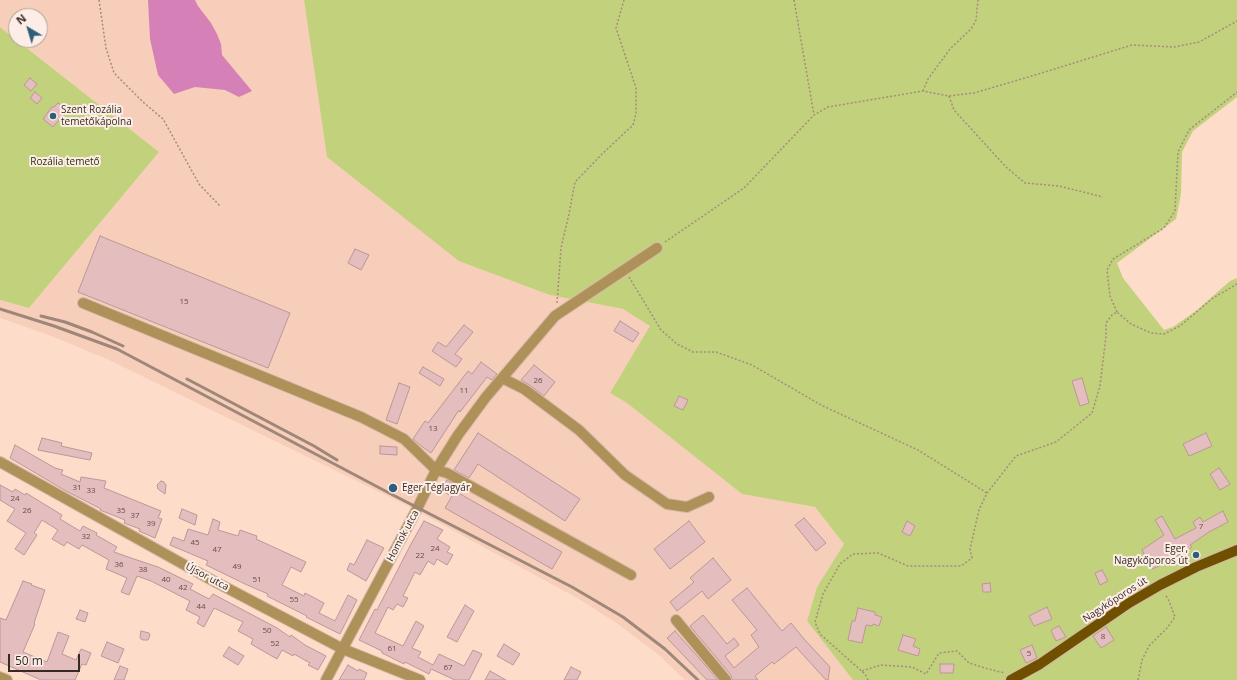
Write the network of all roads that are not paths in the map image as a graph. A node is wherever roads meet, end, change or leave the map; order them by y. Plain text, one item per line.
1 (657, 248) road end
2 (83, 303) dead end
3 (502, 378) junction
4 (0, 462) edge
5 (436, 470) junction
6 (709, 497) dead end
7 (1237, 550) edge
8 (631, 575) dead end
9 (676, 620) dead end
10 (343, 649) junction
11 (0, 677) edge
12 (1015, 678) edge
13 (7, 680) edge
14 (326, 680) edge
15 (420, 680) edge
16 (726, 680) edge

1 - 3 street, Homok utca
2 - 5 street
3 - 5 street, Homok utca
3 - 6 street
4 - 10 street, Újsor utca
5 - 8 street
5 - 10 street, Homok utca
7 - 12 main road, Nagykőporos út
9 - 16 street
10 - 14 street, Homok utca
10 - 15 street, Újsor utca
11 - 13 street

